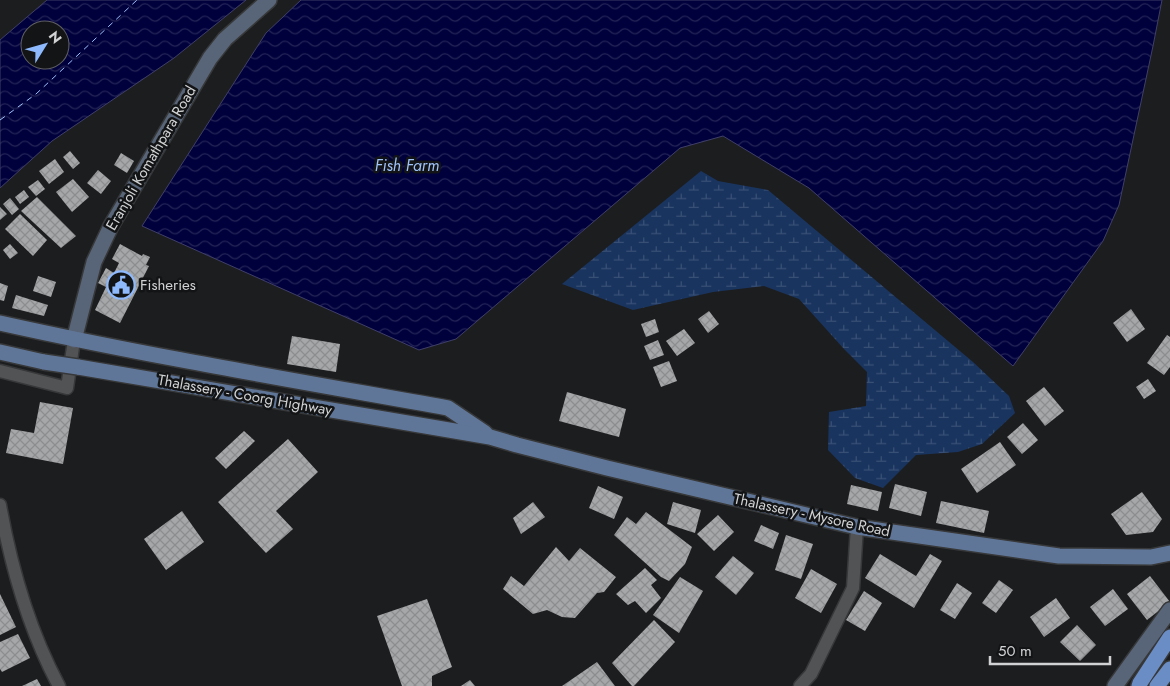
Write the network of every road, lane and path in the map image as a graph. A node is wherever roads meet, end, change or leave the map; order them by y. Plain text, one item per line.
1 (269, 0) edge
2 (0, 323) edge
3 (74, 340) junction
4 (0, 352) edge
5 (0, 371) edge
6 (490, 437) junction
7 (0, 504) edge
8 (857, 527) junction
9 (1170, 553) edge
10 (1170, 610) edge
11 (1170, 637) edge
12 (1170, 669) edge
13 (60, 686) edge
14 (800, 686) edge
15 (1115, 686) edge
16 (1139, 686) edge
17 (1158, 686) edge

1 - 3 main road, Eranjoli Komathpara Road
2 - 3 main road
3 - 5 street
3 - 6 main road
4 - 6 main road, Thalassery - Coorg Highway, bridge
6 - 8 main road, Thalassery - Mysore Road
7 - 13 street
8 - 9 main road, Thalassery - Mysore Road
8 - 14 street
10 - 15 main road
11 - 16 highway
12 - 17 highway

